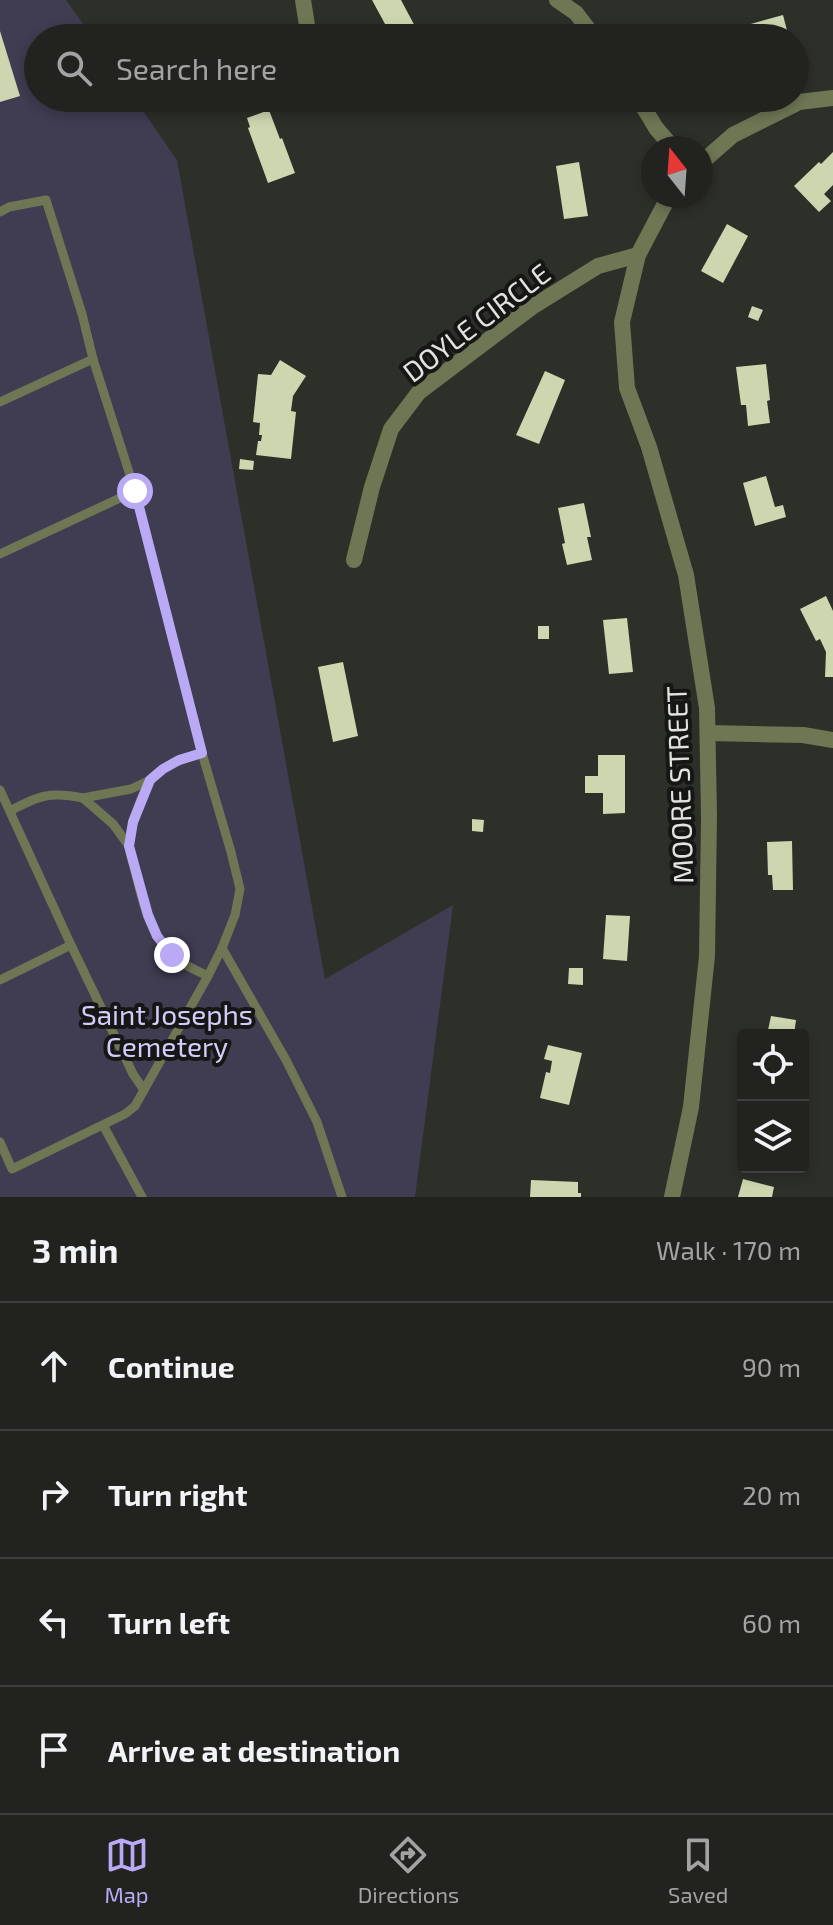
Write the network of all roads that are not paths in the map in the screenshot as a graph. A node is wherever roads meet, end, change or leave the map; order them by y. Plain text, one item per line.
1 (303, 0) edge
2 (557, 0) edge
3 (307, 24) edge
4 (584, 24) edge
5 (833, 98) edge
6 (809, 101) edge
7 (646, 112) edge
8 (779, 112) edge
9 (663, 136) edge
10 (713, 152) edge
11 (663, 208) edge
12 (0, 212) edge
13 (638, 255) junction
14 (93, 359) junction
15 (0, 402) edge
16 (135, 491) junction
17 (0, 554) edge
18 (354, 560) dead end
19 (708, 733) junction
20 (833, 740) edge
21 (202, 753) junction
22 (150, 780) junction
23 (0, 790) edge
24 (83, 798) junction
25 (10, 811) junction
26 (129, 846) junction
27 (71, 945) junction
28 (222, 948) junction
29 (208, 976) junction
30 (0, 980) edge
31 (144, 1090) junction
32 (103, 1125) junction
33 (0, 1142) edge
34 (12, 1169) junction
35 (0, 1176) edge
36 (142, 1197) edge
37 (342, 1197) edge
38 (672, 1197) edge

1 - 3 street
2 - 4 street
5 - 6 street
7 - 9 street
8 - 10 street
11 - 13 street, MOORE STREET
12 - 14 lane
13 - 18 street, DOYLE CIRCLE
13 - 19 street, MOORE STREET
14 - 15 lane
14 - 16 lane
16 - 17 lane
16 - 21 lane
19 - 20 street
19 - 38 street, MOORE STREET
21 - 22 lane
21 - 28 lane
22 - 24 lane
22 - 26 lane
23 - 25 lane
24 - 25 lane
24 - 26 lane
25 - 27 lane
26 - 29 lane
27 - 30 lane
27 - 31 lane
28 - 29 lane
28 - 37 lane
29 - 31 lane
31 - 32 lane
32 - 34 lane
32 - 36 lane
33 - 34 lane
34 - 35 lane

